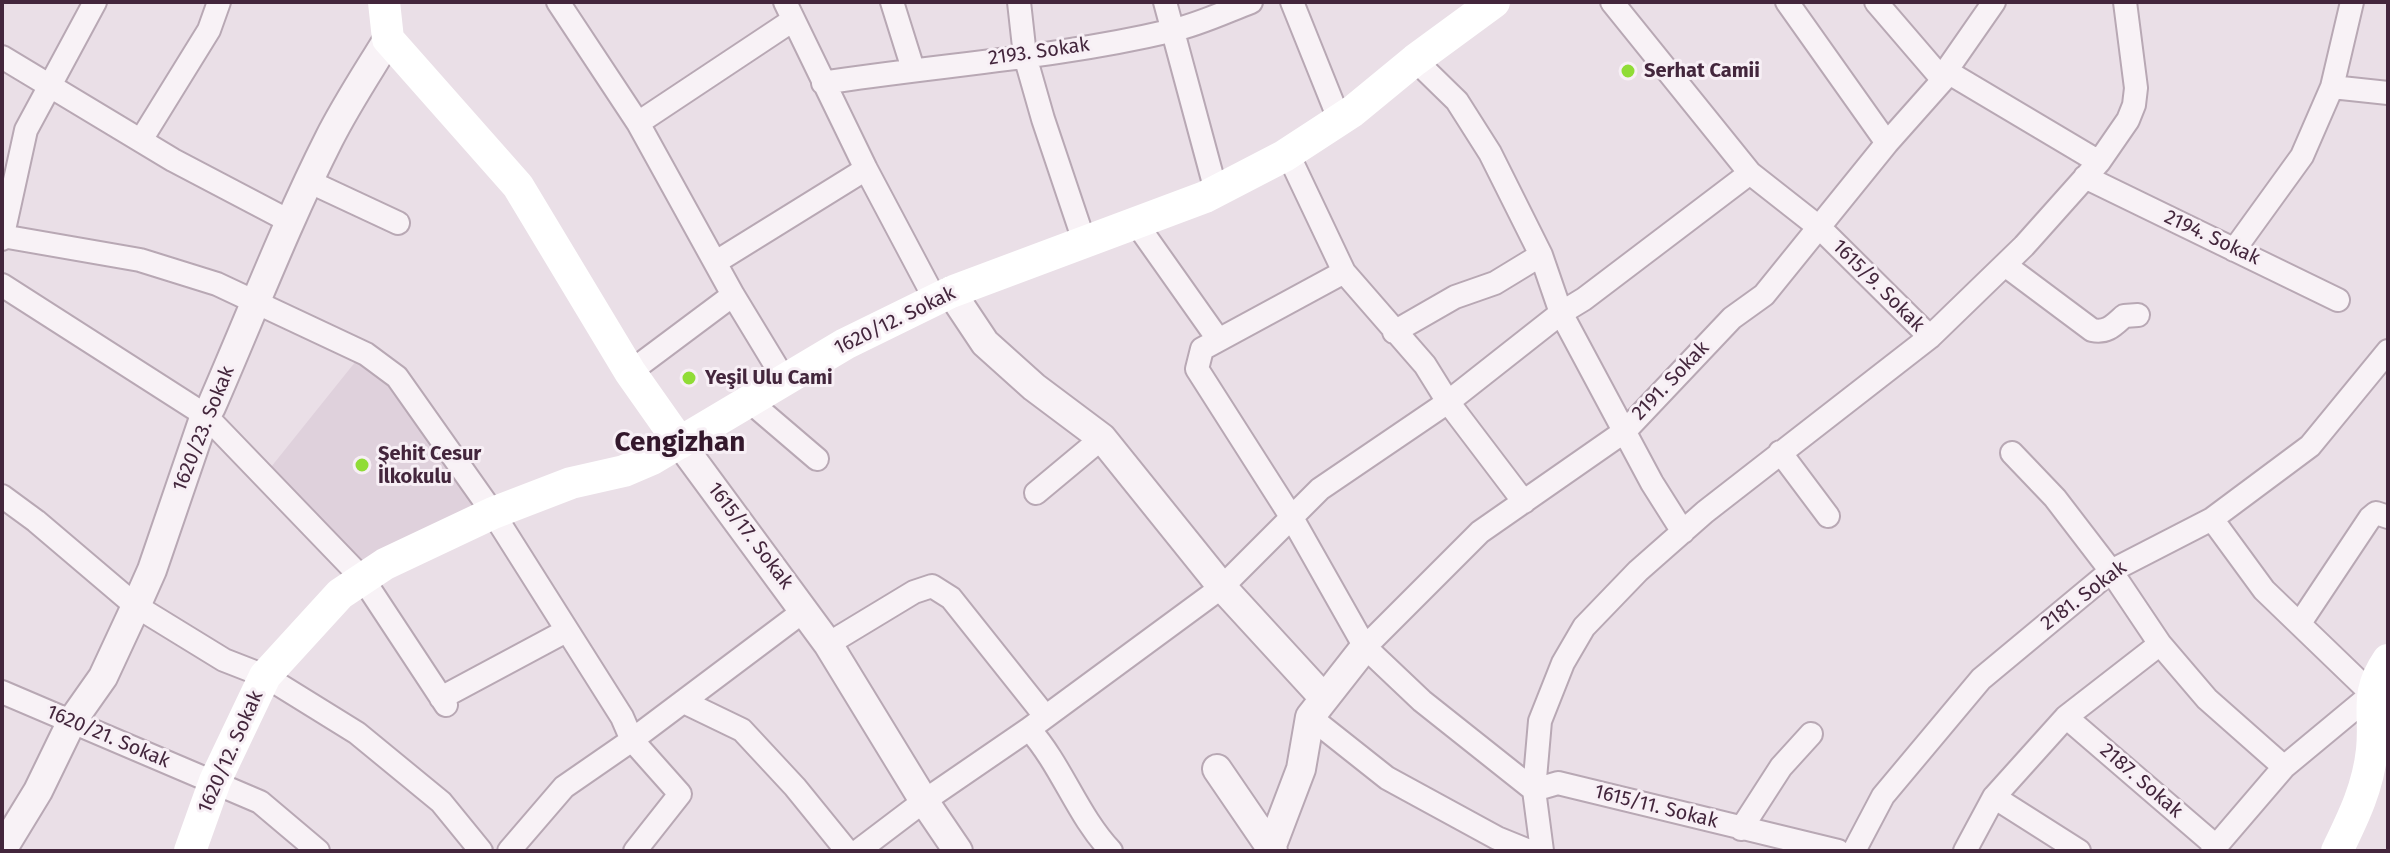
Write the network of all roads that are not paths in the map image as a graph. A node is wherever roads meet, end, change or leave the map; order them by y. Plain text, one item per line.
1 (95, 2) edge
2 (219, 2) edge
3 (384, 2) edge
4 (558, 2) edge
5 (892, 2) edge
6 (1019, 2) edge
7 (1165, 2) edge
8 (1251, 2) edge
9 (1292, 2) edge
10 (1494, 2) edge
11 (1612, 2) edge
12 (1787, 2) edge
13 (1876, 2) edge
14 (1994, 2) edge
15 (2125, 2) edge
16 (2352, 2) edge
17 (789, 11) edge
18 (1172, 31) junction
19 (388, 39) junction
20 (1025, 56) junction
21 (2, 57) edge
22 (1415, 60) junction
23 (913, 69) junction
24 (1944, 76) junction
25 (823, 83) junction
26 (50, 86) junction
27 (2332, 87) junction
28 (2388, 93) edge
29 (1339, 119) junction
30 (638, 123) junction
31 (141, 140) junction
32 (1887, 143) junction
33 (1288, 154) junction
34 (866, 169) junction
35 (2092, 169) junction
36 (1750, 173) junction
37 (308, 181) junction
38 (1216, 191) junction
39 (291, 222) junction
40 (398, 223) dead end
41 (1136, 223) junction
42 (1820, 228) junction
43 (2, 237) edge
44 (1084, 241) junction
45 (2234, 250) junction
46 (1541, 255) junction
47 (716, 262) junction
48 (2005, 265) junction
49 (1344, 272) junction
50 (2, 285) edge
51 (733, 295) junction
52 (944, 297) junction
53 (2338, 300) dead end
54 (257, 302) junction
55 (1561, 313) junction
56 (2138, 315) dead end
57 (1394, 332) junction
58 (1930, 337) junction
59 (1218, 339) junction
60 (2388, 351) edge
61 (630, 372) junction
62 (784, 379) junction
63 (748, 400) junction
64 (1448, 402) junction
65 (205, 415) junction
66 (1625, 431) junction
67 (1102, 438) junction
68 (680, 443) junction
69 (1780, 452) junction
70 (2012, 453) dead end
71 (817, 459) dead end
72 (1036, 493) dead end
73 (2, 496) edge
74 (1524, 502) junction
75 (493, 513) junction
76 (1828, 516) dead end
77 (2388, 517) edge
78 (1292, 518) junction
79 (2212, 519) junction
80 (1683, 532) junction
81 (2111, 571) junction
82 (363, 579) junction
83 (1222, 587) junction
84 (136, 606) junction
85 (805, 610) junction
86 (2300, 623) junction
87 (566, 631) junction
88 (828, 644) junction
89 (2160, 644) junction
90 (1365, 647) junction
91 (2388, 660) edge
92 (265, 676) junction
93 (2, 692) edge
94 (2372, 694) junction
95 (684, 702) junction
96 (1317, 707) junction
97 (2066, 717) junction
98 (72, 721) junction
99 (1037, 723) junction
100 (1811, 734) dead end
101 (632, 740) junction
102 (2380, 754) edge
103 (2284, 767) junction
104 (1217, 769) dead end
105 (215, 781) junction
106 (1534, 790) junction
107 (1994, 797) junction
108 (924, 801) junction
109 (1741, 829) junction
110 (1769, 842) edge
111 (2214, 848) edge
112 (2, 850) edge
113 (1272, 850) edge
114 (190, 851) edge
115 (318, 851) edge
116 (481, 851) edge
117 (509, 851) edge
118 (635, 851) edge
119 (847, 851) edge
120 (858, 851) edge
121 (958, 851) edge
122 (1111, 851) edge
123 (1529, 851) edge
124 (1542, 851) edge
125 (1838, 851) edge
126 (1854, 851) edge
127 (1965, 851) edge
128 (2079, 851) edge
129 (2337, 851) edge

1 - 26 street
2 - 31 street
3 - 19 main road
4 - 30 street
5 - 23 street
6 - 20 street
7 - 18 street
8 - 18 street, 2193. Sokak
9 - 29 street
10 - 22 main road, 1620/12. Sokak
11 - 36 street, 1615/9. Sokak
12 - 32 street
13 - 24 street
14 - 24 street, 2191. Sokak
15 - 35 street, 1615/9. Sokak
16 - 27 street
17 - 25 street
17 - 30 street
18 - 20 street, 2193. Sokak
18 - 38 street
19 - 37 street, 1620/23. Sokak
19 - 61 main road, 1615/17. Sokak
20 - 23 street, 2193. Sokak
20 - 44 street
21 - 26 street
22 - 29 main road, 1620/12. Sokak
22 - 46 street
23 - 25 street, 2193. Sokak
24 - 32 street, 2191. Sokak
24 - 35 street, 2194. Sokak
25 - 34 street
26 - 31 street
26 - 43 street
27 - 28 street
27 - 45 street
29 - 33 main road, 1620/12. Sokak
30 - 47 street
31 - 39 street
32 - 42 street, 2191. Sokak
33 - 38 main road, 1620/12. Sokak
33 - 49 street
34 - 47 street
34 - 52 street
35 - 45 street, 2194. Sokak
35 - 48 street, 1615/9. Sokak
36 - 42 street, 1615/9. Sokak
36 - 55 street
37 - 39 street, 1620/23. Sokak
37 - 40 street
38 - 41 main road, 1620/12. Sokak
39 - 54 street, 1620/23. Sokak
41 - 44 main road, 1620/12. Sokak
41 - 59 street
42 - 58 street, 1615/9. Sokak
42 - 66 street, 2191. Sokak
43 - 54 street
44 - 52 main road, 1620/12. Sokak
45 - 53 street, 2194. Sokak
46 - 55 street
46 - 57 street
47 - 51 street
48 - 56 street
48 - 58 street, 1615/9. Sokak
49 - 57 street
49 - 59 street
50 - 65 street
51 - 61 street
51 - 62 street
52 - 62 main road, 1620/12. Sokak
52 - 67 street
54 - 65 street, 1620/23. Sokak
54 - 75 street
55 - 64 street
55 - 66 street
57 - 64 street
58 - 69 street
59 - 78 street
60 - 79 street, 2181. Sokak
61 - 68 main road, 1615/17. Sokak
62 - 63 main road, 1620/12. Sokak
63 - 68 main road, 1620/12. Sokak
63 - 71 street
64 - 74 street
64 - 78 street
65 - 82 street
65 - 84 street, 1620/23. Sokak
66 - 74 street, 2191. Sokak
66 - 80 street
67 - 72 street
67 - 83 street
68 - 75 main road, 1620/12. Sokak
68 - 85 street, 1615/17. Sokak
69 - 76 street
69 - 80 street
70 - 81 street
73 - 84 street
74 - 90 street, 2191. Sokak
75 - 82 main road, 1620/12. Sokak
75 - 87 street
77 - 86 street
78 - 83 street
78 - 90 street
79 - 81 street, 2181. Sokak
79 - 86 street
80 - 106 street
81 - 89 street
81 - 126 street, 2181. Sokak
82 - 87 street
82 - 92 main road, 1620/12. Sokak
83 - 96 street
83 - 99 street
84 - 92 street
84 - 98 street, 1620/23. Sokak
85 - 88 street, 1615/17. Sokak
85 - 95 street
86 - 94 street
87 - 101 street
88 - 99 street
88 - 108 street, 1615/17. Sokak
89 - 97 street
89 - 103 street
90 - 96 street
90 - 106 street
91 - 94 main road
92 - 105 main road, 1620/12. Sokak
92 - 116 street
93 - 98 street, 1620/21. Sokak
94 - 102 main road
94 - 103 street
95 - 101 street
95 - 119 street
96 - 113 street
96 - 123 street
97 - 107 street
97 - 111 street, 2187. Sokak
98 - 105 street, 1620/21. Sokak
98 - 112 street, 1620/23. Sokak
99 - 108 street
99 - 122 street
100 - 109 street
101 - 117 street
101 - 118 street
102 - 129 main road
103 - 111 street
104 - 113 street
105 - 114 main road, 1620/12. Sokak
105 - 115 street, 1620/21. Sokak
106 - 109 street, 1615/11. Sokak
106 - 124 street
107 - 127 street
107 - 128 street
108 - 120 street
108 - 121 street, 1615/17. Sokak
109 - 110 street, 1615/11. Sokak
110 - 125 street, 1615/11. Sokak

